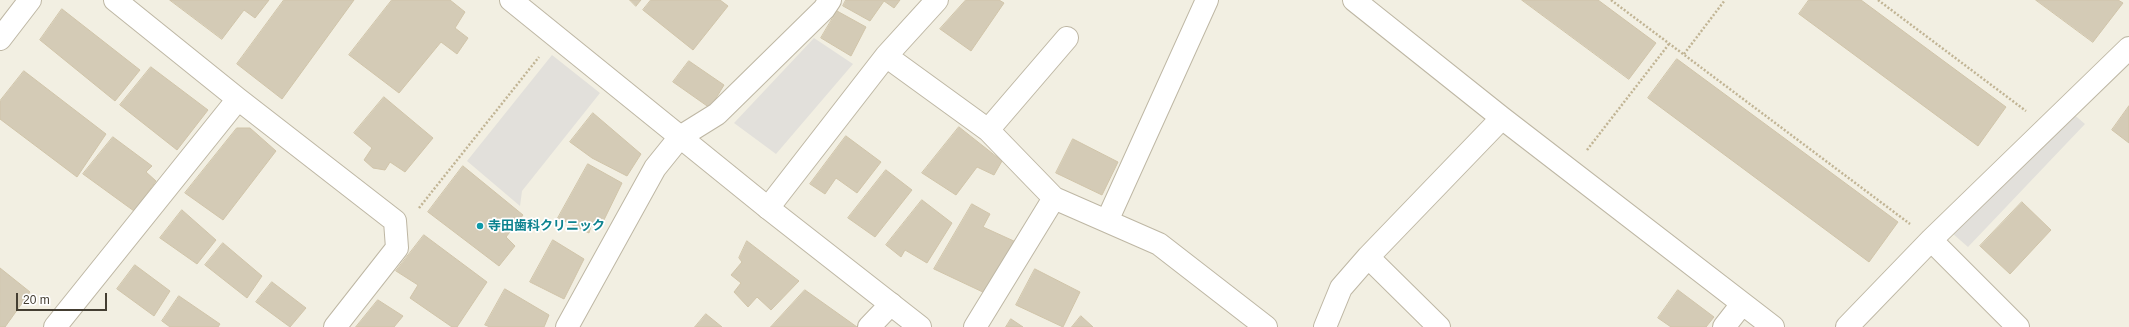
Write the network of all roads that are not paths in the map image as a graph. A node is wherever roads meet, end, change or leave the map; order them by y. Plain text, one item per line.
1 (30, 0) edge
2 (115, 0) edge
3 (511, 0) edge
4 (830, 0) edge
5 (937, 0) edge
6 (1206, 0) edge
7 (1354, 0) edge
8 (1066, 38) dead end
9 (0, 39) edge
10 (2129, 48) edge
11 (886, 56) junction
12 (238, 99) junction
13 (1502, 118) junction
14 (988, 130) junction
15 (680, 137) junction
16 (1054, 198) junction
17 (768, 208) junction
18 (1107, 221) junction
19 (1931, 240) junction
20 (1368, 257) junction
21 (891, 304) junction
22 (1742, 304) junction
23 (55, 327) edge
24 (335, 327) edge
25 (567, 327) edge
26 (869, 327) edge
27 (920, 327) edge
28 (975, 327) edge
29 (1266, 327) edge
30 (1325, 327) edge
31 (1439, 327) edge
32 (1724, 327) edge
33 (1773, 327) edge
34 (1847, 327) edge
35 (2018, 327) edge

1 - 9 street
2 - 12 street
3 - 15 street
4 - 15 street
5 - 11 street
6 - 18 street
7 - 13 street
8 - 14 street
10 - 19 street
11 - 14 street
11 - 17 street
12 - 23 street
12 - 24 street
13 - 20 street
13 - 22 street
14 - 16 street
15 - 17 street
15 - 25 street
16 - 18 street
16 - 28 street
17 - 21 street
18 - 29 street
19 - 34 street
19 - 35 street
20 - 30 street
20 - 31 street
21 - 26 street
21 - 27 street
22 - 32 street
22 - 33 street

